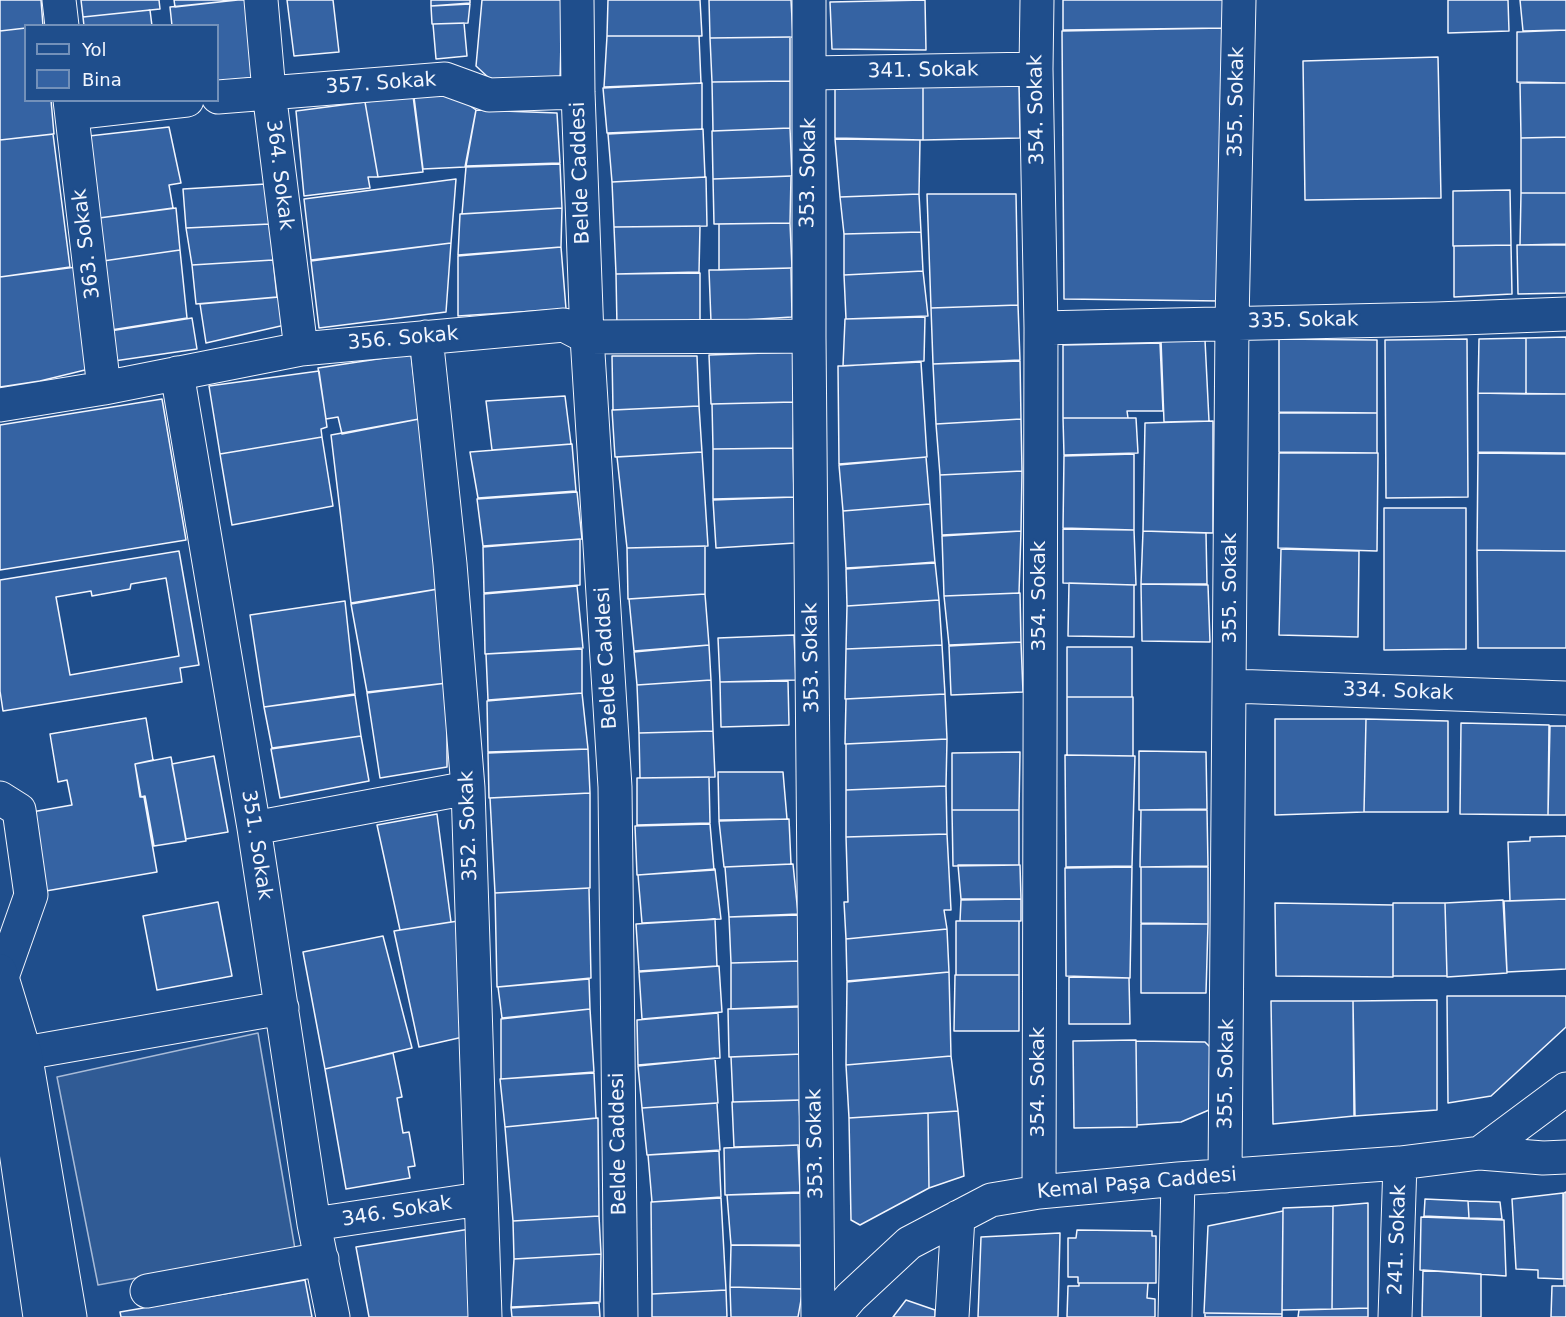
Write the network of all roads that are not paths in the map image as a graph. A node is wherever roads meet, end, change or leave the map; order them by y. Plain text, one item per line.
1 (59, 0) edge
2 (261, 0) edge
3 (577, 0) edge
4 (809, 0) edge
5 (1037, 0) edge
6 (1239, 0) edge
7 (62, 24) edge
8 (1036, 69) junction
9 (811, 73) junction
10 (269, 92) junction
11 (578, 92) junction
12 (219, 97) edge
13 (148, 102) edge
14 (71, 106) edge
15 (1566, 314) edge
16 (1232, 322) junction
17 (1041, 328) junction
18 (809, 336) junction
19 (426, 337) junction
20 (587, 338) junction
21 (301, 349) junction
22 (177, 373) junction
23 (104, 388) junction
24 (0, 405) edge
25 (1231, 686) junction
26 (1566, 698) edge
27 (468, 788) junction
28 (0, 798) edge
29 (254, 828) junction
30 (1, 974) edge
31 (282, 1008) junction
32 (13, 1047) edge
33 (1566, 1089) edge
34 (1480, 1153) junction
35 (1566, 1157) edge
36 (1400, 1163) junction
37 (1226, 1176) junction
38 (1178, 1179) junction
39 (1039, 1192) junction
40 (480, 1199) junction
41 (958, 1217) junction
42 (314, 1224) junction
43 (322, 1259) junction
44 (147, 1292) dead end
45 (40, 1317) edge
46 (70, 1317) edge
47 (333, 1317) edge
48 (485, 1317) edge
49 (621, 1317) edge
50 (818, 1317) edge
51 (834, 1317) edge
52 (952, 1317) edge
53 (1175, 1317) edge
54 (1395, 1317) edge

1 - 7 street
2 - 10 street, 364. Sokak
3 - 11 street, Belde Caddesi
4 - 9 street, 353. Sokak
5 - 8 street, 354. Sokak
6 - 16 street, 355. Sokak
8 - 9 street, 341. Sokak
8 - 17 street, 354. Sokak
9 - 18 street, 353. Sokak
10 - 11 street, 357. Sokak
10 - 12 street, 357. Sokak
10 - 21 street, 364. Sokak
11 - 20 street, Belde Caddesi
13 - 14 street
14 - 23 street, 363. Sokak
15 - 16 street, 335. Sokak
16 - 17 street, 335. Sokak
16 - 25 street, 355. Sokak
17 - 39 street, 354. Sokak
18 - 20 street, 356. Sokak
18 - 50 street, 353. Sokak
19 - 20 street, 356. Sokak
19 - 21 street, 356. Sokak
19 - 27 street, 352. Sokak
20 - 49 street, Belde Caddesi
21 - 22 street, 356. Sokak
22 - 23 street, 356. Sokak
22 - 29 street, 351. Sokak
23 - 24 street, 356. Sokak
25 - 26 street, 334. Sokak
25 - 37 street, 355. Sokak
27 - 29 street
27 - 40 street, 352. Sokak
28 - 30 street
29 - 31 street, 351. Sokak
30 - 32 street
31 - 32 street
31 - 42 street, 351. Sokak
32 - 45 street
32 - 46 street
33 - 34 street, Kemal Paşa Caddesi
34 - 35 street, Kemal Paşa Caddesi
34 - 36 street, Kemal Paşa Caddesi
36 - 37 street, Kemal Paşa Caddesi
36 - 54 street, 241. Sokak
37 - 38 street, Kemal Paşa Caddesi
38 - 39 street, Kemal Paşa Caddesi
38 - 53 street
39 - 41 street, Kemal Paşa Caddesi
40 - 42 street, 346. Sokak
40 - 48 street, 352. Sokak
41 - 51 street, Kemal Paşa Caddesi
41 - 52 street
42 - 43 street, 351. Sokak
43 - 44 street
43 - 47 street, 351. Sokak

